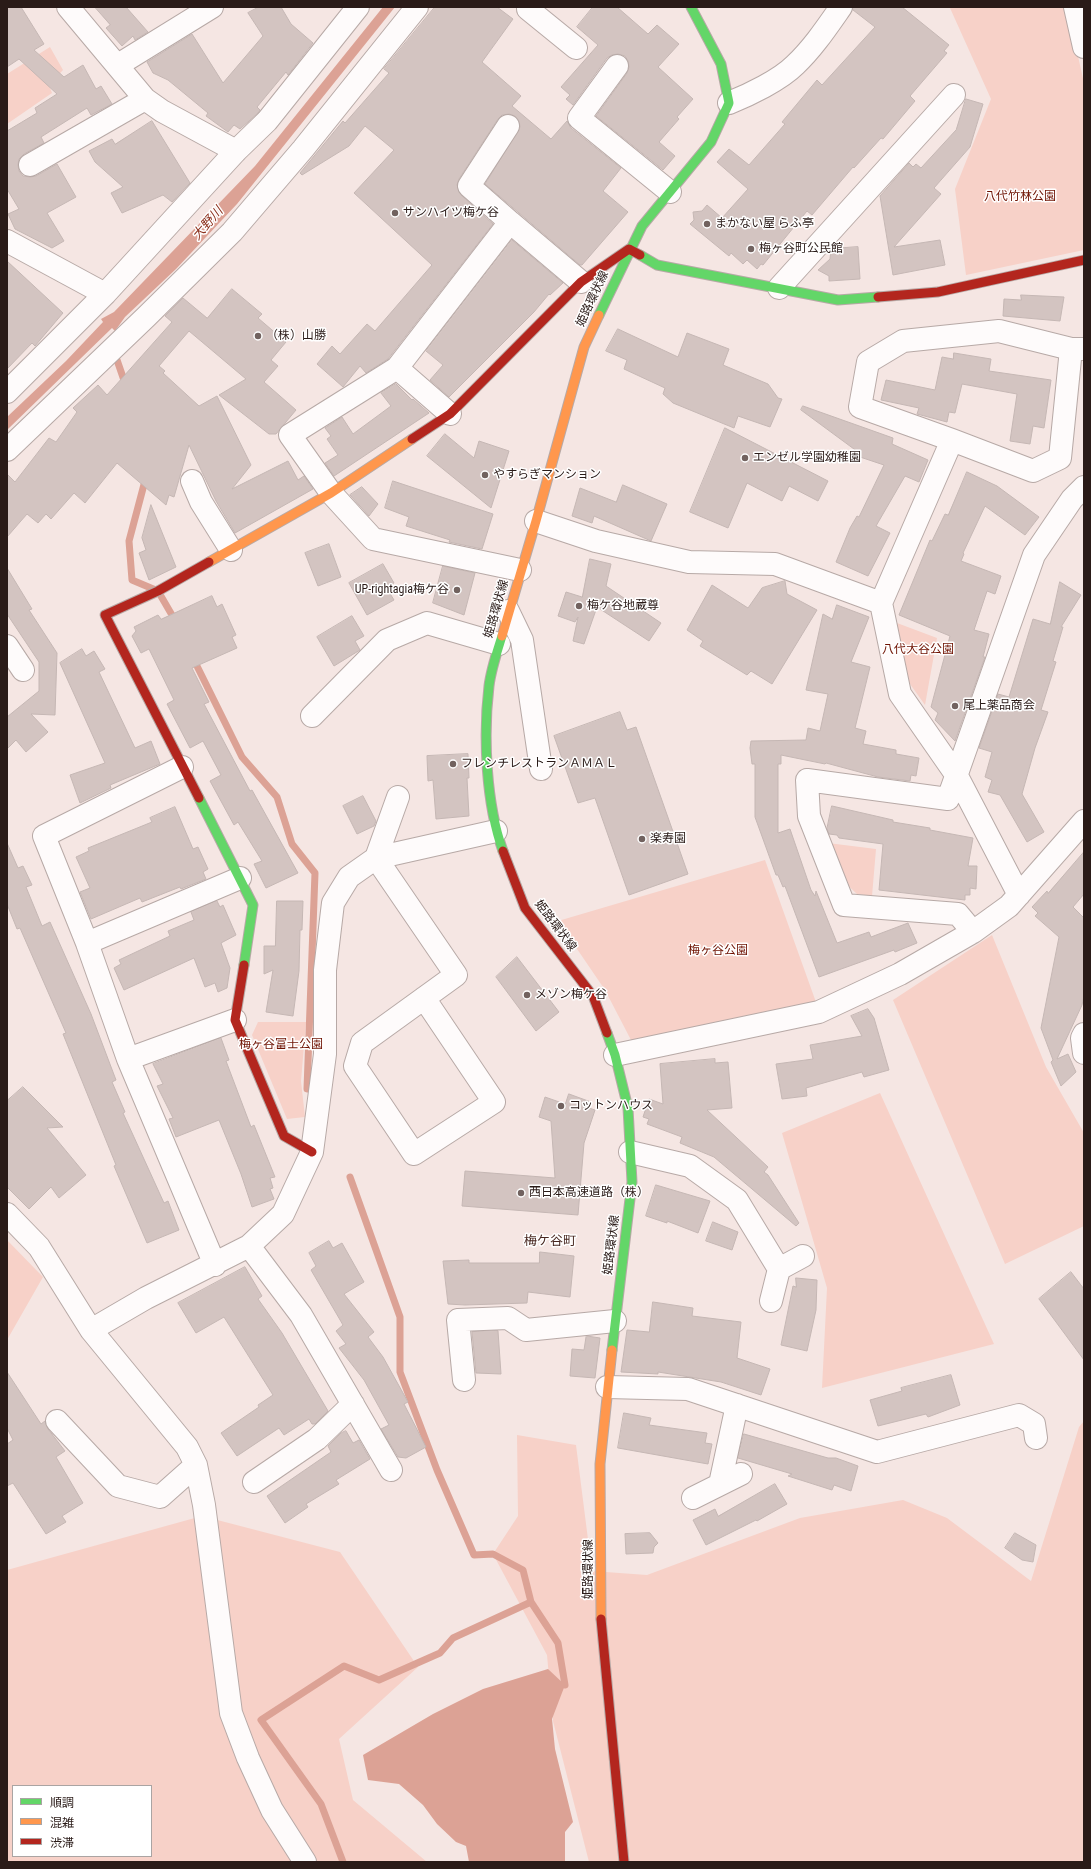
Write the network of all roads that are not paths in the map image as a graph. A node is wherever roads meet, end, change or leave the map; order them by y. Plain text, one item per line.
1 (68, 7) edge
2 (212, 7) edge
3 (358, 7) edge
4 (417, 7) edge
5 (528, 7) edge
6 (691, 7) edge
7 (841, 7) edge
8 (1076, 7) edge
9 (1084, 46) edge
10 (576, 48) dead end
11 (118, 65) junction
12 (617, 66) dead end
13 (954, 95) dead end
14 (145, 99) junction
15 (729, 103) junction
16 (508, 126) dead end
17 (236, 151) junction
18 (30, 165) dead end
19 (670, 192) junction
20 (510, 222) junction
21 (7, 241) edge
22 (630, 249) junction
23 (1084, 260) edge
24 (581, 282) junction
25 (779, 288) junction
26 (106, 294) junction
27 (1078, 349) edge
28 (396, 368) junction
29 (7, 392) edge
30 (450, 414) junction
31 (952, 440) junction
32 (7, 450) edge
33 (192, 481) dead end
34 (331, 493) junction
35 (1080, 498) edge
36 (536, 521) junction
37 (231, 550) junction
38 (520, 570) junction
39 (881, 603) junction
40 (508, 611) junction
41 (499, 644) junction
42 (7, 646) edge
43 (23, 670) dead end
44 (312, 716) dead end
45 (182, 768) junction
46 (541, 769) dead end
47 (957, 776) junction
48 (398, 797) dead end
49 (1084, 821) edge
50 (496, 831) junction
51 (376, 858) junction
52 (240, 878) junction
53 (1019, 896) junction
54 (973, 932) junction
55 (87, 943) junction
56 (424, 998) dead end
57 (235, 1020) junction
58 (1084, 1034) edge
59 (1084, 1053) edge
60 (615, 1055) junction
61 (128, 1059) junction
62 (312, 1152) junction
63 (630, 1152) junction
64 (7, 1214) edge
65 (249, 1246) junction
66 (803, 1256) dead end
67 (215, 1265) junction
68 (779, 1269) junction
69 (771, 1301) dead end
70 (615, 1321) junction
71 (91, 1330) junction
72 (464, 1380) dead end
73 (607, 1387) junction
74 (353, 1404) junction
75 (737, 1405) junction
76 (56, 1421) dead end
77 (1036, 1438) dead end
78 (196, 1465) junction
79 (391, 1470) dead end
80 (741, 1474) dead end
81 (254, 1482) dead end
82 (720, 1484) junction
83 (693, 1498) dead end
84 (305, 1862) edge
85 (624, 1862) edge

1 - 11 street
2 - 11 street
3 - 17 street
4 - 32 street
5 - 10 street
6 - 15 main road
7 - 15 street
8 - 9 street
11 - 14 street
12 - 19 street
13 - 25 street
14 - 17 street
14 - 18 street
15 - 19 main road, 姫路環状線
16 - 20 street
17 - 26 street
19 - 22 main road, 姫路環状線
20 - 24 street
20 - 28 street
21 - 26 street
22 - 24 main road
22 - 25 main road
22 - 36 main road, 姫路環状線
23 - 25 main road
24 - 30 main road
26 - 29 street
27 - 31 street
27 - 31 street
28 - 30 street
28 - 34 street
30 - 34 main road
31 - 39 street
33 - 37 street
34 - 37 main road
34 - 38 street
35 - 47 street
36 - 38 main road, 姫路環状線
36 - 39 street
37 - 45 main road
38 - 40 main road, 姫路環状線
39 - 47 street
40 - 41 main road, 姫路環状線
40 - 46 street
41 - 44 street
41 - 50 main road, 姫路環状線
42 - 43 street
45 - 52 main road
45 - 55 street
47 - 53 street
47 - 54 street
48 - 51 street
49 - 53 street
50 - 51 street
50 - 60 main road, 姫路環状線
51 - 56 street
51 - 62 street
52 - 55 street
52 - 57 main road
53 - 54 street
54 - 60 street
55 - 61 street
57 - 61 street
57 - 62 main road
58 - 59 street
60 - 63 main road, 姫路環状線
61 - 67 street
62 - 65 street
63 - 68 street
63 - 70 main road, 姫路環状線
64 - 71 street
65 - 67 street
65 - 74 street
66 - 68 street
67 - 71 street
68 - 69 street
70 - 72 street
70 - 73 main road, 姫路環状線
71 - 78 street
73 - 75 street
73 - 85 main road, 姫路環状線
74 - 79 street
74 - 81 street
75 - 77 street
75 - 82 street
76 - 78 street
78 - 84 street
80 - 82 street
82 - 83 street

